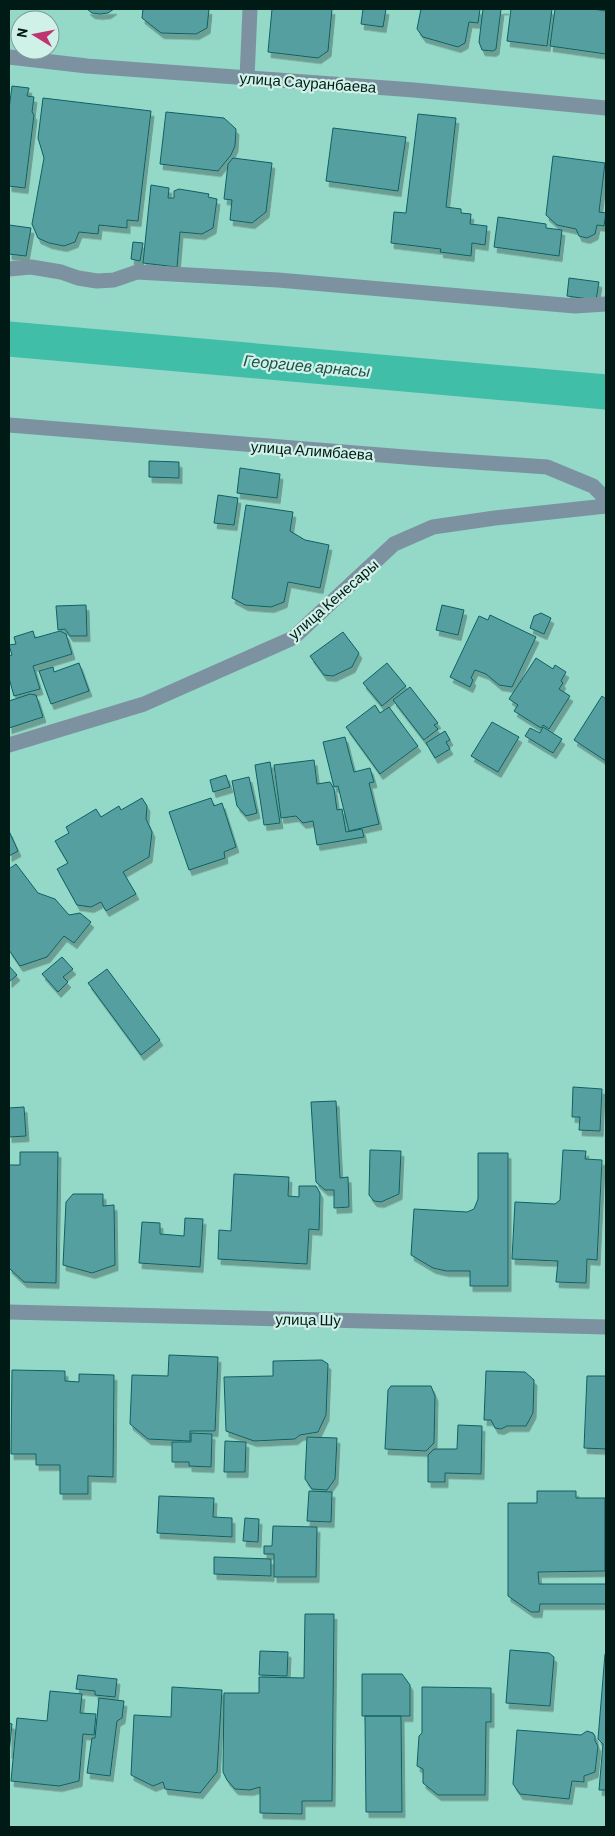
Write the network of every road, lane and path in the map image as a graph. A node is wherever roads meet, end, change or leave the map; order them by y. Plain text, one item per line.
1 (250, 9) edge
2 (9, 57) edge
3 (246, 78) junction
4 (606, 108) edge
5 (9, 269) edge
6 (606, 304) edge
7 (9, 425) edge
8 (606, 499) edge
9 (606, 506) edge
10 (9, 745) edge
11 (9, 1312) edge
12 (606, 1326) edge

1 - 3 street
2 - 3 street, улица Сауранбаева
3 - 4 street, улица Сауранбаева
5 - 6 street
7 - 8 street, улица Алимбаева
9 - 10 street, улица Кенесары
11 - 12 street, улица Шу

